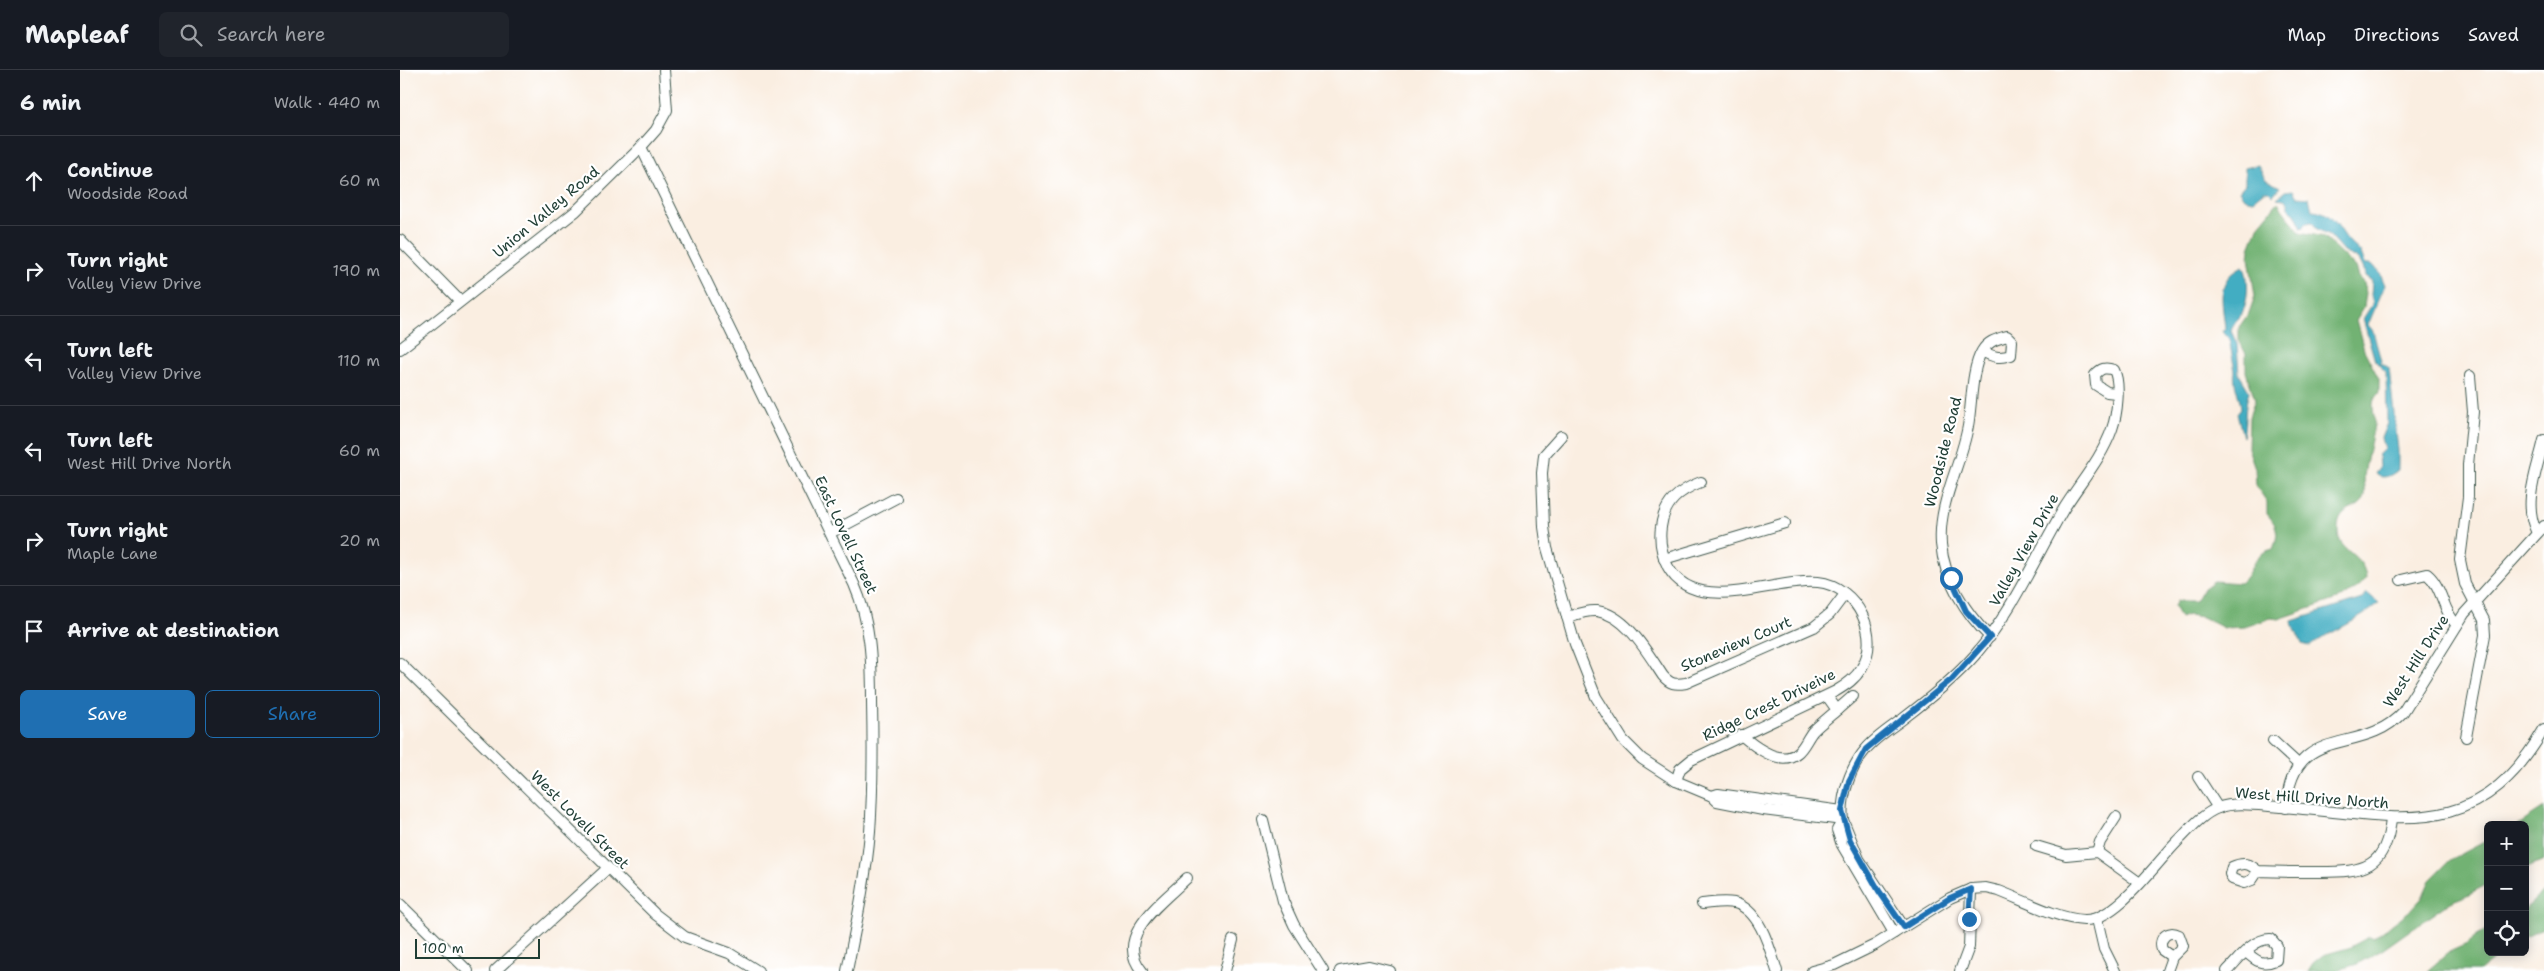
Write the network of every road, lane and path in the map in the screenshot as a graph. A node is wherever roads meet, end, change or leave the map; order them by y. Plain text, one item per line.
1 (664, 70) edge
2 (641, 147) junction
3 (400, 240) edge
4 (460, 301) junction
5 (400, 349) edge
6 (1982, 351) dead end
7 (2470, 376) dead end
8 (2116, 392) dead end
9 (1562, 436) dead end
10 (2544, 440) edge
11 (1701, 482) dead end
12 (896, 498) dead end
13 (1785, 523) dead end
14 (2540, 530) edge
15 (830, 533) junction
16 (1664, 559) junction
17 (2401, 580) dead end
18 (1845, 594) junction
19 (2475, 601) junction
20 (1567, 617) junction
21 (2457, 625) junction
22 (1990, 637) junction
23 (400, 663) edge
24 (1827, 696) junction
25 (1853, 696) dead end
26 (1837, 710) junction
27 (2544, 729) edge
28 (1741, 735) junction
29 (2466, 737) dead end
30 (2273, 741) dead end
31 (2298, 764) junction
32 (2198, 777) dead end
33 (1676, 781) junction
34 (2218, 808) junction
35 (2286, 808) junction
36 (1842, 815) junction
37 (2116, 818) dead end
38 (2391, 819) junction
39 (1263, 820) dead end
40 (2036, 846) dead end
41 (2097, 852) junction
42 (608, 868) junction
43 (2258, 871) dead end
44 (1187, 878) dead end
45 (2140, 883) junction
46 (1971, 889) junction
47 (400, 904) edge
48 (1702, 904) dead end
49 (2097, 919) junction
50 (1904, 927) junction
51 (1894, 933) junction
52 (1232, 940) dead end
53 (2246, 952) dead end
54 (2172, 957) dead end
55 (468, 971) edge
56 (495, 971) edge
57 (758, 971) edge
58 (847, 971) edge
59 (1142, 971) edge
60 (1226, 971) edge
61 (1323, 971) edge
62 (1340, 971) edge
63 (1390, 971) edge
64 (1777, 971) edge
65 (1812, 971) edge
66 (1960, 971) edge
67 (2115, 971) edge
68 (2167, 971) edge
69 (2227, 971) edge

1 - 2 street, Union Valley Road
2 - 4 street, Union Valley Road
2 - 15 street, East Lovell Street
3 - 4 street
4 - 5 street, Union Valley Road
6 - 22 street, Woodside Road
7 - 19 street
8 - 22 street, Valley View Drive
9 - 20 street
10 - 14 street
11 - 16 street, Ridge Crest Driveive
12 - 15 street
13 - 16 street
14 - 19 street, West Hill Drive
15 - 58 street, East Lovell Street
16 - 18 street, Ridge Crest Driveive
17 - 21 street
18 - 20 street, Stoneview Court
18 - 24 street, Ridge Crest Driveive
19 - 21 street, West Hill Drive
19 - 29 street
20 - 33 street
21 - 31 street, West Hill Drive
22 - 36 street, Valley View Drive
23 - 42 street, West Lovell Street
24 - 26 street
24 - 28 street, Ridge Crest Driveive
25 - 26 street
26 - 28 street
27 - 38 street, West Hill Drive North
28 - 33 street, Ridge Crest Driveive
30 - 31 street
31 - 35 street
32 - 34 street
33 - 36 street
34 - 35 street, West Hill Drive North
34 - 45 street, West Hill Drive North
35 - 38 street, West Hill Drive North
36 - 50 street
36 - 51 street, Valley View Drive
37 - 41 street
38 - 43 street
39 - 61 street
40 - 41 street
41 - 45 street
42 - 56 street
42 - 57 street, West Lovell Street
44 - 59 street
45 - 49 street, West Hill Drive North
46 - 49 street
46 - 50 street
46 - 66 street
47 - 55 street
48 - 64 street
49 - 67 street
50 - 51 street
51 - 65 street
52 - 60 street
53 - 69 street
54 - 68 street
62 - 63 street

